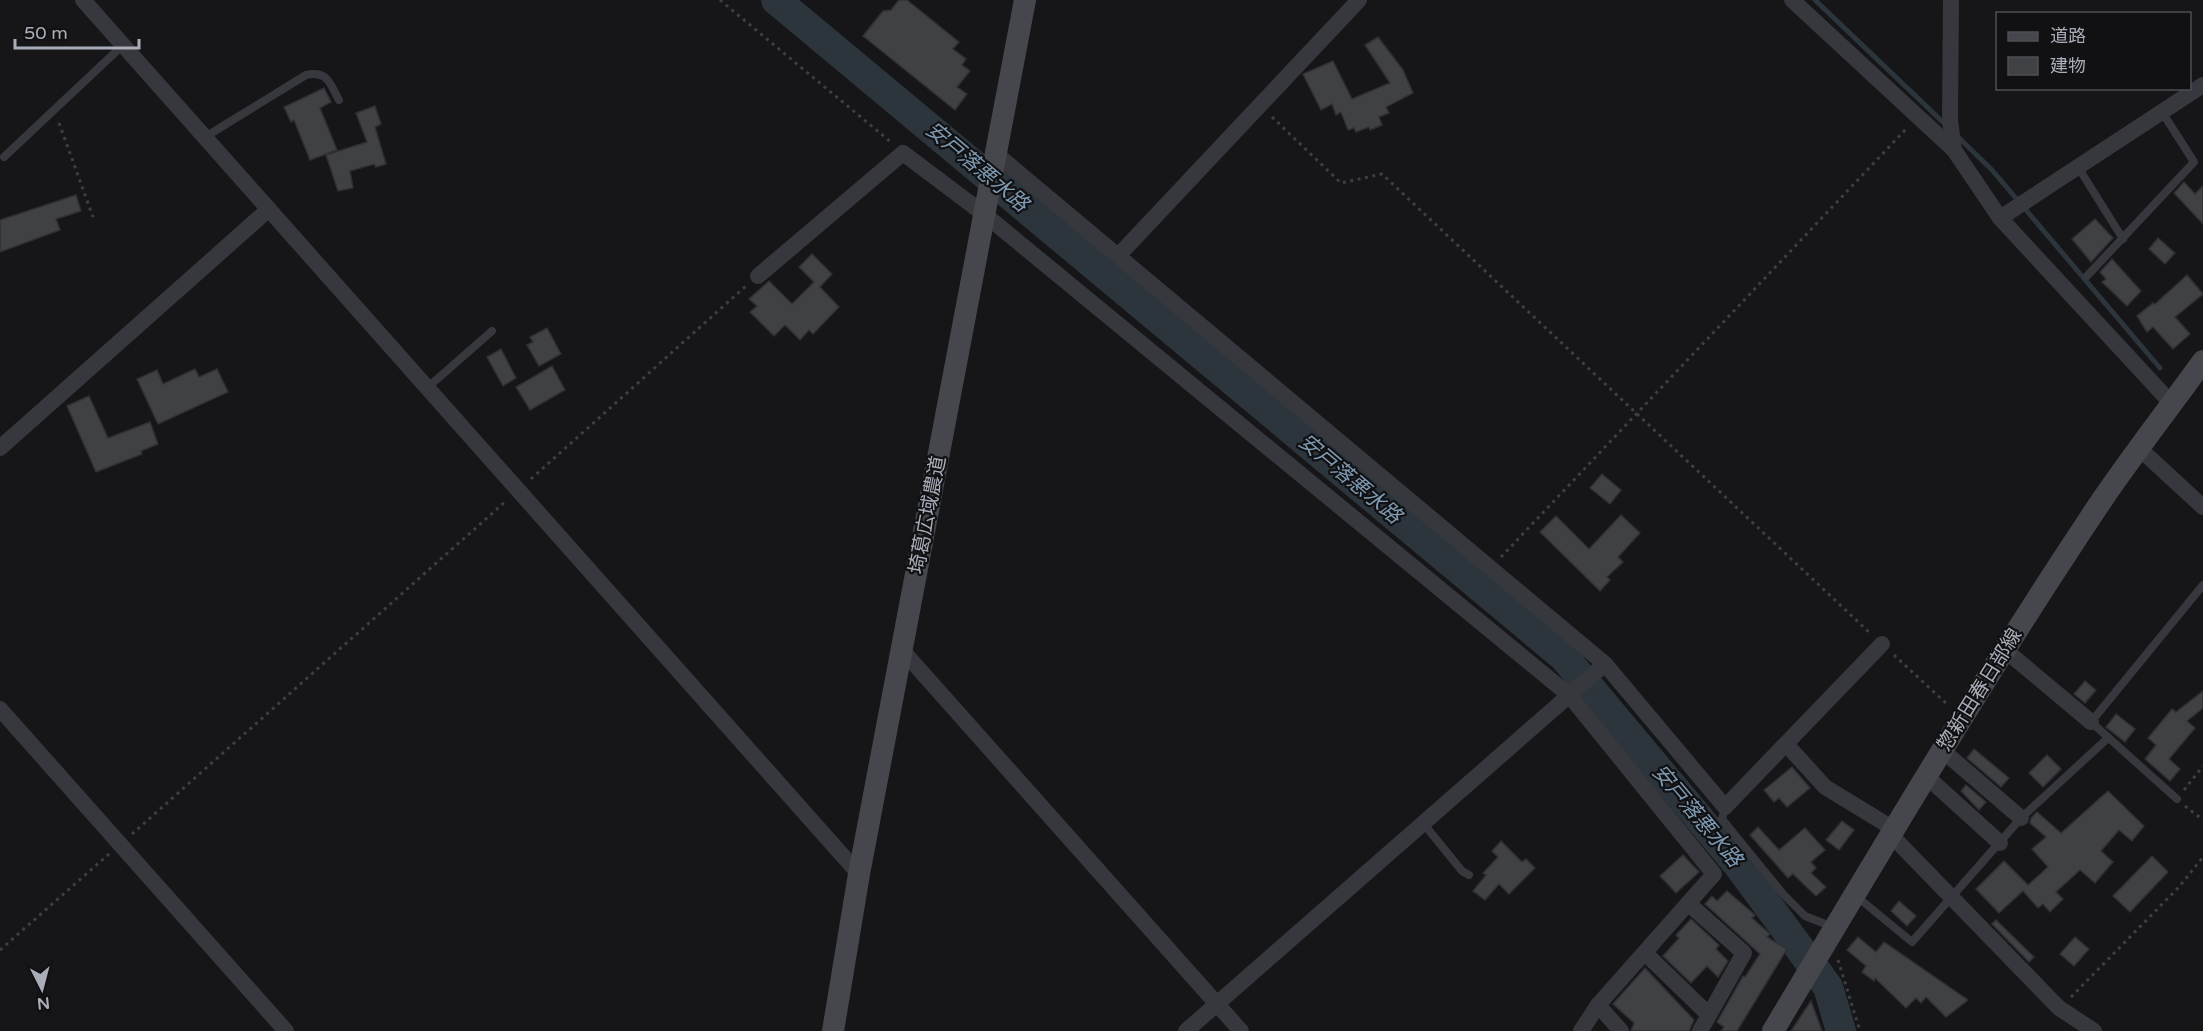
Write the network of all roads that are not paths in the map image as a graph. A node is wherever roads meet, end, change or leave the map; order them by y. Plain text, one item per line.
1 (83, 0) edge
2 (1025, 0) edge
3 (1359, 0) edge
4 (1792, 0) edge
5 (1951, 0) edge
6 (123, 45) junction
7 (2203, 85) edge
8 (339, 100) dead end
9 (2162, 112) junction
10 (205, 137) junction
11 (1954, 150) junction
12 (4, 157) dead end
13 (994, 158) junction
14 (2078, 167) junction
15 (269, 209) junction
16 (985, 209) junction
17 (2000, 218) junction
18 (2123, 238) junction
19 (1118, 256) junction
20 (758, 276) road end
21 (2087, 276) dead end
22 (492, 331) dead end
23 (2203, 361) edge
24 (427, 388) junction
25 (2172, 404) junction
26 (0, 447) edge
27 (2140, 449) junction
28 (2203, 507) edge
29 (2203, 585) edge
30 (1882, 644) road end
31 (902, 650) junction
32 (2005, 650) junction
33 (1605, 664) junction
34 (1569, 695) junction
35 (0, 709) edge
36 (2091, 722) junction
37 (2108, 738) junction
38 (1786, 744) junction
39 (1942, 750) junction
40 (1926, 776) junction
41 (2177, 799) road end
42 (1725, 807) junction
43 (2021, 818) junction
44 (1423, 823) junction
45 (1892, 832) junction
46 (2000, 843) junction
47 (859, 874) junction
48 (1469, 875) dead end
49 (1855, 895) junction
50 (1951, 898) junction
51 (1689, 904) junction
52 (1833, 931) junction
53 (1645, 953) junction
54 (1217, 1004) junction
55 (1598, 1005) junction
56 (1710, 1015) junction
57 (286, 1031) edge
58 (833, 1031) edge
59 (1186, 1031) edge
60 (1241, 1031) edge
61 (1581, 1031) edge
62 (1621, 1031) edge
63 (1700, 1031) edge
64 (1773, 1031) edge
65 (2094, 1031) edge

1 - 6 street
2 - 13 street, 埼葛広域農道
3 - 19 street
4 - 11 street
5 - 11 street
6 - 10 street
6 - 12 lane
7 - 9 street
8 - 10 lane
9 - 14 street
9 - 18 lane
10 - 15 street
11 - 17 street
13 - 16 street, 埼葛広域農道
13 - 19 street
14 - 17 street
14 - 18 lane
15 - 24 street
15 - 26 street
16 - 20 street
16 - 31 street, 埼葛広域農道
16 - 34 street
17 - 25 street
18 - 21 lane
19 - 33 street
22 - 24 lane
23 - 25 street, 惣新田春日部線
24 - 47 street
25 - 27 street, 惣新田春日部線
27 - 28 street
27 - 32 street, 惣新田春日部線
29 - 36 lane
30 - 38 street
31 - 47 street, 埼葛広域農道
31 - 54 street
32 - 36 street
32 - 39 street, 惣新田春日部線
33 - 34 street
33 - 42 street
34 - 44 street
34 - 51 street
35 - 57 street
36 - 37 lane
37 - 41 lane
37 - 43 lane
38 - 42 street
38 - 45 street
39 - 40 street, 惣新田春日部線
39 - 43 street
40 - 45 street, 惣新田春日部線
40 - 46 street
42 - 52 lane
43 - 46 lane
44 - 48 lane
44 - 54 street
45 - 49 street, 惣新田春日部線
45 - 50 street
46 - 50 lane
47 - 58 street, 埼葛広域農道
49 - 50 lane
49 - 52 street, 惣新田春日部線
50 - 65 street
51 - 53 street
51 - 56 street
52 - 64 street, 惣新田春日部線
53 - 55 street
53 - 56 street
54 - 59 street
54 - 60 street
55 - 61 street
55 - 62 street
56 - 63 street

